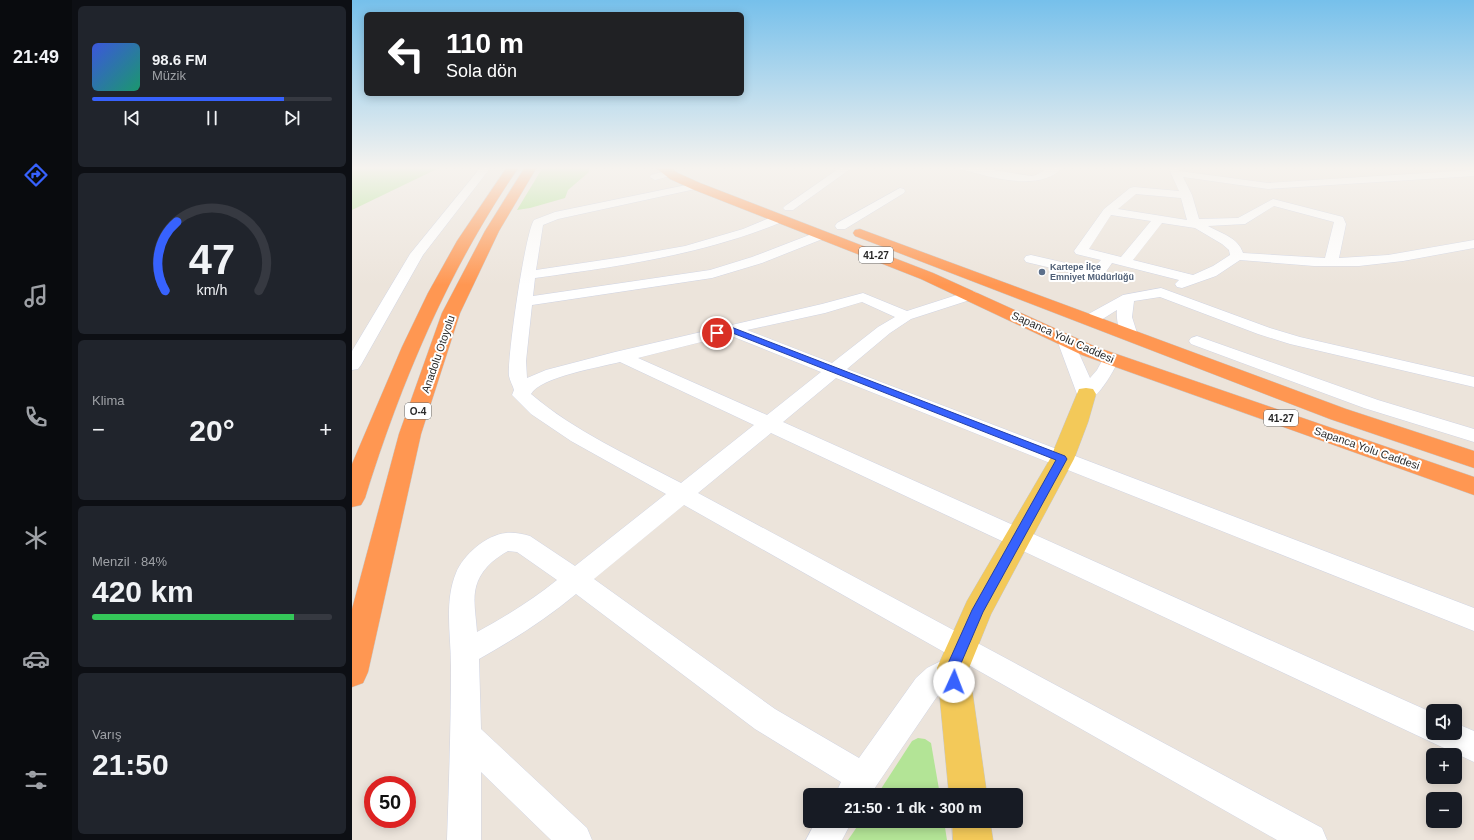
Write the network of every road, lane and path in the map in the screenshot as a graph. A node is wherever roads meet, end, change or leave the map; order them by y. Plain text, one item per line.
1 (455, 206) edge
2 (486, 206) edge
3 (507, 206) edge
4 (600, 206) edge
5 (746, 206) edge
6 (784, 206) edge
7 (792, 206) edge
8 (874, 206) edge
9 (1113, 206) edge
10 (1188, 206) edge
11 (1266, 206) edge
12 (1288, 206) edge
13 (789, 208) junction
14 (1108, 210) junction
15 (804, 213) dead end
16 (778, 219) junction
17 (1159, 219) junction
18 (1197, 224) junction
19 (841, 226) junction
20 (824, 228) junction
21 (1474, 244) edge
22 (1237, 256) junction
23 (1109, 258) junction
24 (1031, 259) dead end
25 (1124, 262) junction
26 (1331, 262) junction
27 (528, 275) junction
28 (1194, 280) junction
29 (1161, 292) junction
30 (970, 295) junction
31 (1128, 298) junction
32 (526, 301) junction
33 (906, 316) junction
34 (1088, 320) junction
35 (731, 330) junction
36 (1130, 336) junction
37 (1065, 340) junction
38 (1197, 341) dead end
39 (621, 356) junction
40 (1112, 359) junction
41 (352, 365) edge
42 (835, 370) junction
43 (1474, 382) edge
44 (523, 390) junction
45 (1086, 394) junction
46 (769, 425) junction
47 (1474, 436) edge
48 (1062, 459) junction
49 (1474, 460) edge
50 (1474, 486) edge
51 (682, 494) junction
52 (352, 498) edge
53 (1017, 539) junction
54 (576, 580) junction
55 (1474, 620) edge
56 (465, 653) junction
57 (957, 658) junction
58 (352, 672) edge
59 (1426, 725) edge
60 (466, 736) junction
61 (1458, 740) edge
62 (1474, 747) edge
63 (857, 786) edge
64 (967, 788) edge
65 (831, 828) edge
66 (972, 828) edge
67 (464, 840) edge
68 (575, 840) edge
69 (823, 840) edge
70 (973, 840) edge
71 (1310, 840) edge

1 - 41 street
2 - 52 highway, O-4
3 - 58 highway, Anadolu Otoyolu / O-4
4 - 27 street
5 - 16 highway, Sapanca Yolu Caddesi / 41-27
6 - 13 highway
7 - 13 street
8 - 19 street
9 - 14 street
10 - 18 street
11 - 18 street
12 - 26 street
13 - 15 highway
14 - 17 street
14 - 23 street
16 - 20 highway, Sapanca Yolu Caddesi / 41-27
16 - 27 street
17 - 18 street
17 - 25 street
18 - 22 street
19 - 20 highway, Sapanca Yolu Caddesi
19 - 34 highway, Sapanca Yolu Caddesi
20 - 30 highway, Sapanca Yolu Caddesi / 41-27
20 - 32 street
21 - 26 street
22 - 26 street
22 - 28 street
23 - 24 street
23 - 25 street
25 - 28 street
27 - 32 street
28 - 29 street
29 - 31 street
29 - 43 street
30 - 33 street
30 - 37 highway, Sapanca Yolu Caddesi / 41-27
31 - 34 street
31 - 36 street
32 - 44 street
33 - 35 street
33 - 42 street
34 - 36 highway, Sapanca Yolu Caddesi
34 - 37 highway
35 - 39 street
35 - 42 street
36 - 40 highway
36 - 49 highway, Sapanca Yolu Caddesi
37 - 40 highway, Sapanca Yolu Caddesi / 41-27
37 - 45 street
38 - 47 street
39 - 44 street
39 - 46 street
40 - 45 street
40 - 50 highway, Sapanca Yolu Caddesi / 41-27
42 - 46 street
42 - 48 street
44 - 51 street
45 - 48 main road
46 - 51 street
46 - 53 street
48 - 53 main road
48 - 55 street
51 - 54 street
51 - 57 street
53 - 57 main road
53 - 59 street
54 - 56 street
54 - 56 street
54 - 63 street
56 - 60 street
57 - 63 street
57 - 64 main road
57 - 71 street
60 - 67 street
60 - 68 street
61 - 62 street
65 - 69 street
66 - 70 main road

